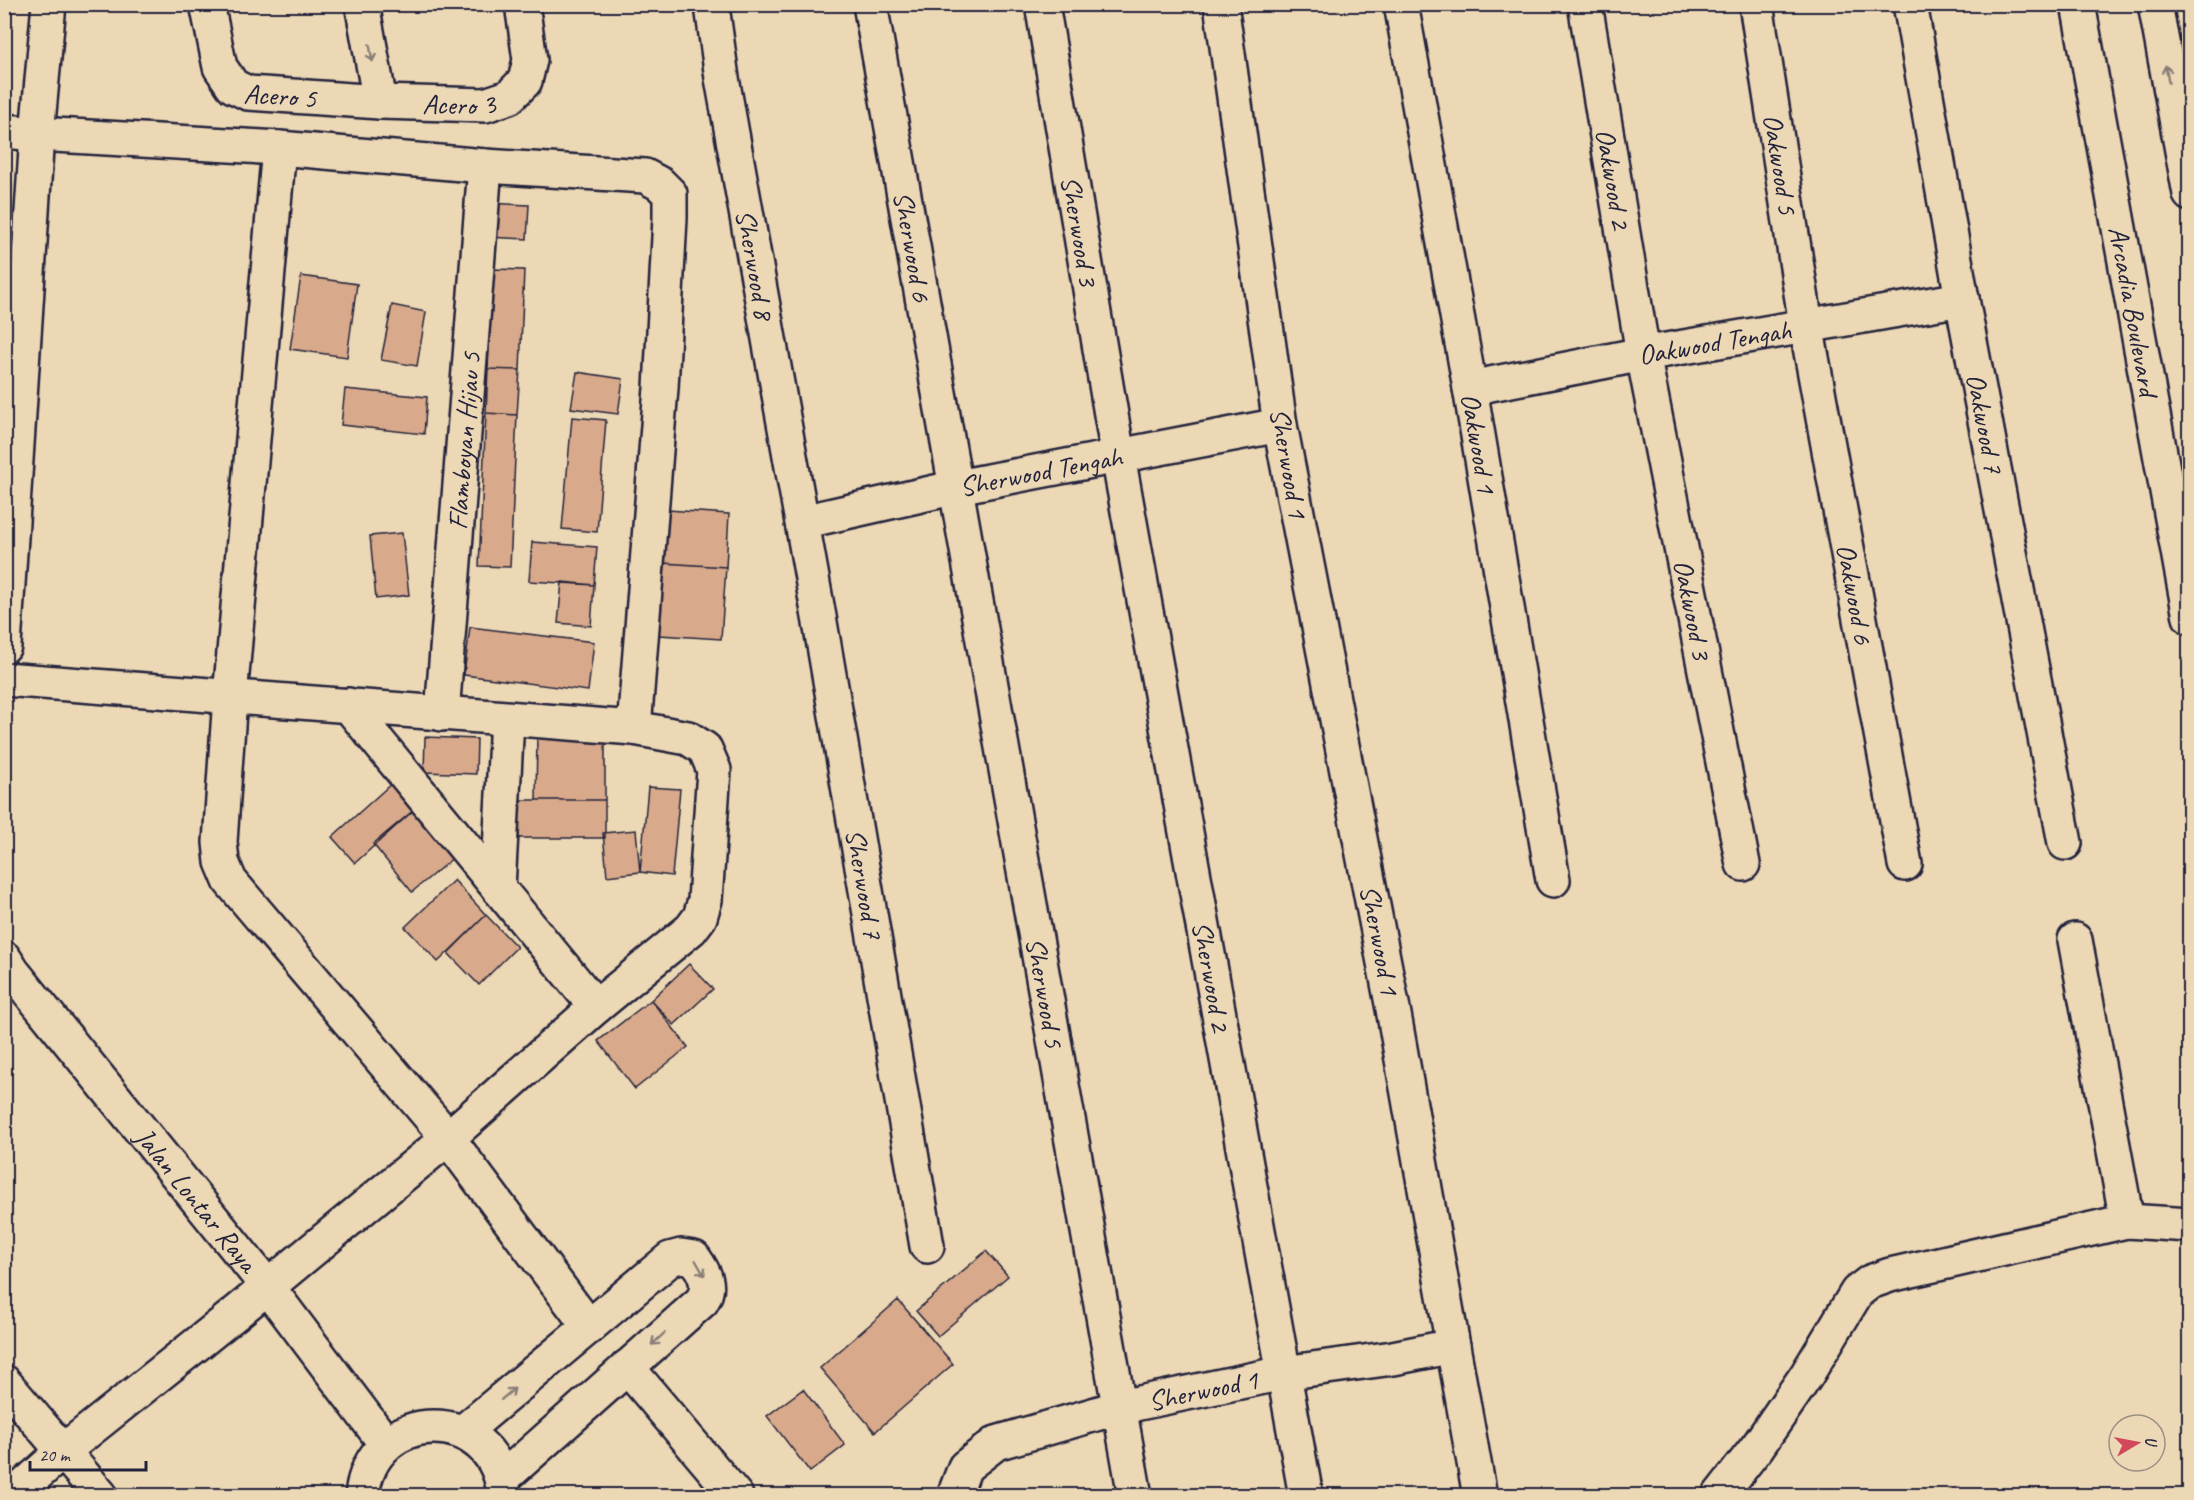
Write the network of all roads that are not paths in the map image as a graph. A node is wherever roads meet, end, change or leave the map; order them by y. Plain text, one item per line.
1 (49, 4) edge
2 (207, 4) edge
3 (362, 4) edge
4 (522, 4) edge
5 (870, 4) edge
6 (1042, 4) edge
7 (1221, 4) edge
8 (1401, 4) edge
9 (1585, 4) edge
10 (1756, 4) edge
11 (1910, 4) edge
12 (2078, 4) edge
13 (2154, 4) edge
14 (712, 6) dead end
15 (380, 102) junction
16 (4, 131) edge
17 (37, 134) junction
18 (279, 147) junction
19 (485, 166) junction
20 (2190, 194) edge
21 (1962, 299) junction
22 (1806, 324) junction
23 (1643, 354) junction
24 (1470, 388) junction
25 (1280, 425) junction
26 (1118, 456) junction
27 (957, 487) junction
28 (802, 522) junction
29 (2190, 617) edge
30 (4, 646) edge
31 (4, 679) edge
32 (230, 697) junction
33 (348, 705) junction
34 (442, 714) junction
35 (507, 719) junction
36 (634, 728) junction
37 (2065, 843) dead end
38 (1743, 864) dead end
39 (1905, 864) dead end
40 (1553, 880) dead end
41 (498, 888) junction
42 (2075, 940) dead end
43 (4, 958) edge
44 (596, 1007) junction
45 (448, 1138) junction
46 (2127, 1221) junction
47 (2190, 1225) edge
48 (927, 1246) dead end
49 (267, 1286) junction
50 (589, 1327) junction
51 (1452, 1346) junction
52 (627, 1367) junction
53 (1283, 1373) junction
54 (4, 1382) edge
55 (1120, 1407) junction
56 (463, 1432) junction
57 (386, 1444) junction
58 (63, 1451) junction
59 (503, 1487) edge
60 (13, 1496) edge
61 (101, 1496) edge
62 (362, 1496) edge
63 (736, 1496) edge
64 (954, 1496) edge
65 (1135, 1496) edge
66 (1306, 1496) edge
67 (1480, 1496) edge
68 (1719, 1496) edge

1 - 17 street
2 - 15 street, Acero 5
3 -> 15 street
4 - 15 street, Acero 3
5 - 27 street, Sherwood 6
6 - 26 street, Sherwood 3
7 - 25 street, Sherwood 1
8 - 24 street, Oakwood 1
9 - 23 street, Oakwood 2
10 - 22 street, Oakwood 5
11 - 21 street, Oakwood 7
12 - 29 street, Arcadia Boulevard
20 -> 13 street
14 - 28 street, Sherwood 8
16 - 17 street
17 - 18 street
17 - 30 street
18 - 19 street
18 - 32 street
19 - 34 street, Flamboyan Hijau 5
19 - 36 street
21 - 22 street, Oakwood Tengah
21 - 37 street, Oakwood 7
22 - 23 street, Oakwood Tengah
22 - 39 street, Oakwood 6
23 - 24 street, Oakwood Tengah
23 - 38 street, Oakwood 3
24 - 40 street, Oakwood 1
25 - 26 street, Sherwood Tengah
25 - 51 street, Sherwood 1
26 - 27 street, Sherwood Tengah
26 - 53 street, Sherwood 2
27 - 28 street, Sherwood Tengah
27 - 55 street, Sherwood 5
28 - 48 street, Sherwood 7
31 - 32 street
32 - 33 street
32 - 45 street
33 - 34 street
33 - 41 street
34 - 35 street
35 - 36 street
35 - 41 street
36 - 44 street
41 - 44 street
42 - 46 street
43 - 49 street, Jalan Lontar Raya
44 - 45 street
45 - 49 street
45 - 50 street
46 - 47 street
46 - 68 street
49 - 57 street, Jalan Lontar Raya
49 - 58 street
50 -> 52 street
56 -> 50 street
51 - 53 street, Sherwood 1
51 - 67 street
52 - 59 street
52 - 63 street
53 - 55 street, Sherwood 1
53 - 66 street, Sherwood 2
54 - 58 street
55 - 64 street, Sherwood 1
55 - 65 street, Sherwood 5
56 - 57 street
56 - 59 street
57 - 62 street
58 - 60 street
58 - 61 street

